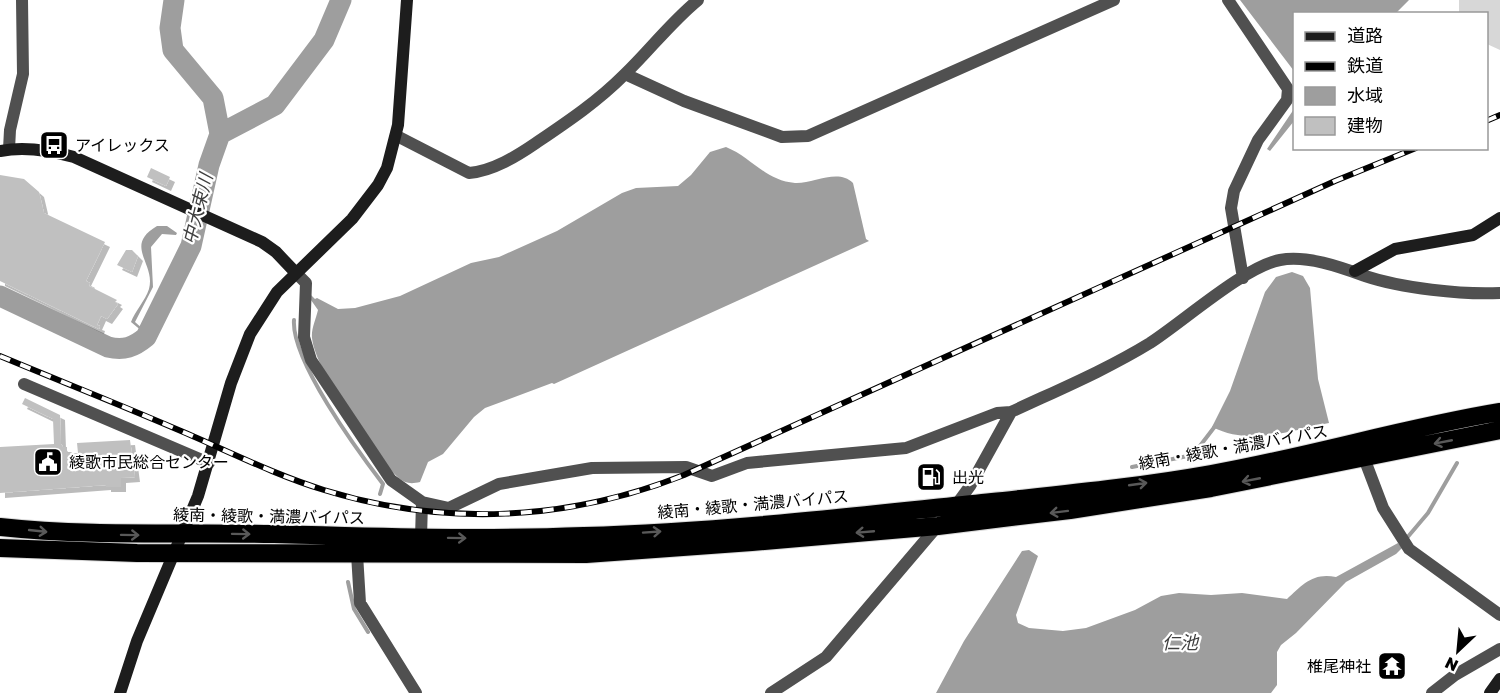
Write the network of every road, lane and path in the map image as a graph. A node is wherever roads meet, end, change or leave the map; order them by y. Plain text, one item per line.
1 (22, 0) edge
2 (407, 0) edge
3 (698, 0) edge
4 (1114, 0) edge
5 (1228, 0) edge
6 (625, 74) junction
7 (397, 136) junction
8 (4, 150) edge
9 (1500, 218) edge
10 (1355, 271) junction
11 (295, 272) junction
12 (1242, 278) junction
13 (1500, 293) edge
14 (24, 384) dead end
15 (1011, 412) junction
16 (1500, 412) edge
17 (1500, 430) edge
18 (1364, 458) junction
19 (209, 463) junction
20 (422, 502) junction
21 (956, 507) junction
22 (938, 526) junction
23 (0, 527) edge
24 (183, 534) junction
25 (421, 538) junction
26 (0, 548) edge
27 (175, 553) junction
28 (357, 554) junction
29 (1500, 615) edge
30 (1500, 650) edge
31 (1500, 679) edge
32 (120, 693) edge
33 (416, 693) edge
34 (771, 693) edge
35 (1432, 693) edge
36 (1490, 693) edge

1 - 8 street
2 - 7 street
3 - 6 street
4 - 6 street
5 - 12 street
6 - 7 street
7 - 11 street
8 - 11 street
9 - 10 street
10 - 12 street
10 - 13 street
11 - 19 street
11 - 20 street
12 - 15 street
14 - 19 street
15 - 20 street
15 - 21 street
21 -> 16 highway, 綾南・綾歌・満濃バイパス
17 -> 18 highway
18 -> 22 highway
18 - 29 street
19 - 24 street
20 - 25 street
21 - 22 street
25 -> 21 highway, 綾南・綾歌・満濃バイパス
22 -> 28 highway
22 - 34 street
23 -> 24 highway, 綾南・綾歌・満濃バイパス
24 -> 25 highway, 綾南・綾歌・満濃バイパス
24 - 27 street
26 - 27 highway
27 - 28 highway
27 - 32 street
28 - 33 street
30 - 35 street
31 - 36 street

